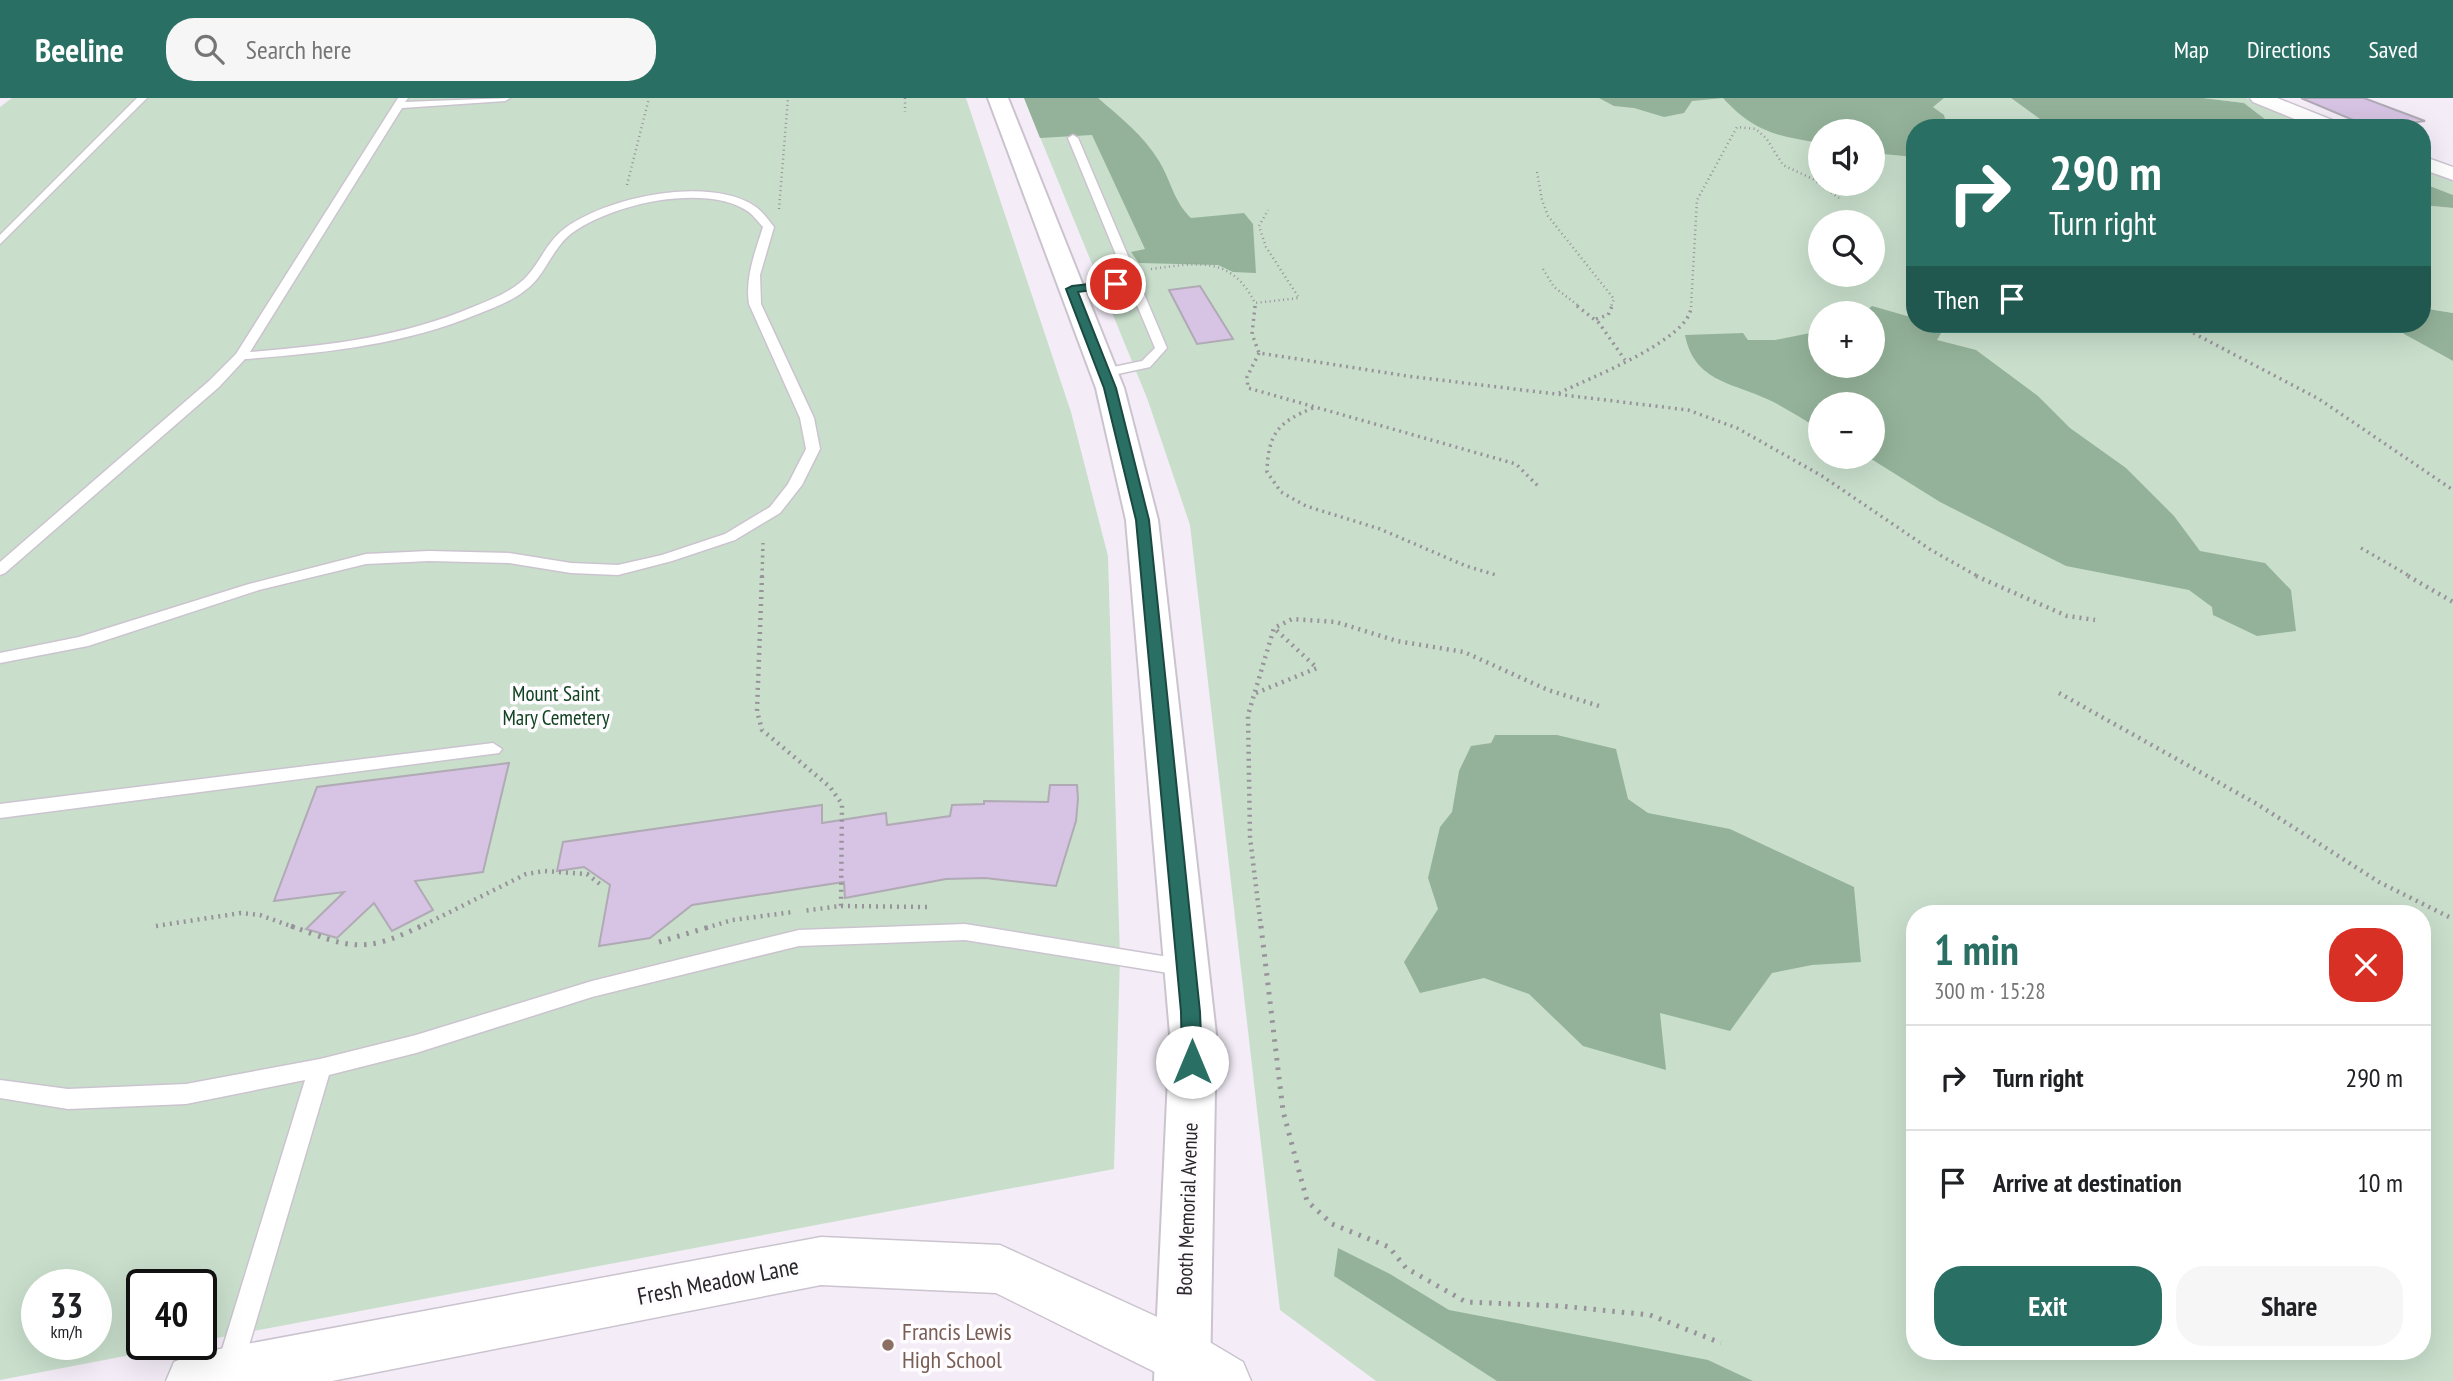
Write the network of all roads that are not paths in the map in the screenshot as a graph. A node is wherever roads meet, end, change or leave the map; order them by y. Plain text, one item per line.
1 (142, 98) edge
2 (505, 98) edge
3 (998, 98) edge
4 (2260, 98) edge
5 (401, 102) edge
6 (2312, 119) edge
7 (1073, 138) dead end
8 (2431, 165) edge
9 (2453, 174) edge
10 (0, 241) edge
11 (1131, 277) junction
12 (1072, 289) junction
13 (241, 356) junction
14 (1104, 373) junction
15 (0, 570) edge
16 (0, 658) edge
17 (493, 750) dead end
18 (0, 811) edge
19 (1187, 968) junction
20 (320, 1068) junction
21 (1, 1090) edge
22 (1196, 1372) edge
23 (210, 1378) edge

1 - 10 lane
2 - 5 lane
3 - 12 street, Booth Memorial Avenue
4 - 6 street
5 - 13 lane
7 - 11 lane
8 - 9 street
11 - 12 lane
11 - 14 lane
12 - 14 street, Booth Memorial Avenue
13 - 15 lane
13 - 16 lane
14 - 19 street, Booth Memorial Avenue
17 - 18 lane
19 - 20 lane
19 - 22 street, Booth Memorial Avenue
20 - 21 lane
20 - 23 lane
22 - 23 street, Fresh Meadow Lane

